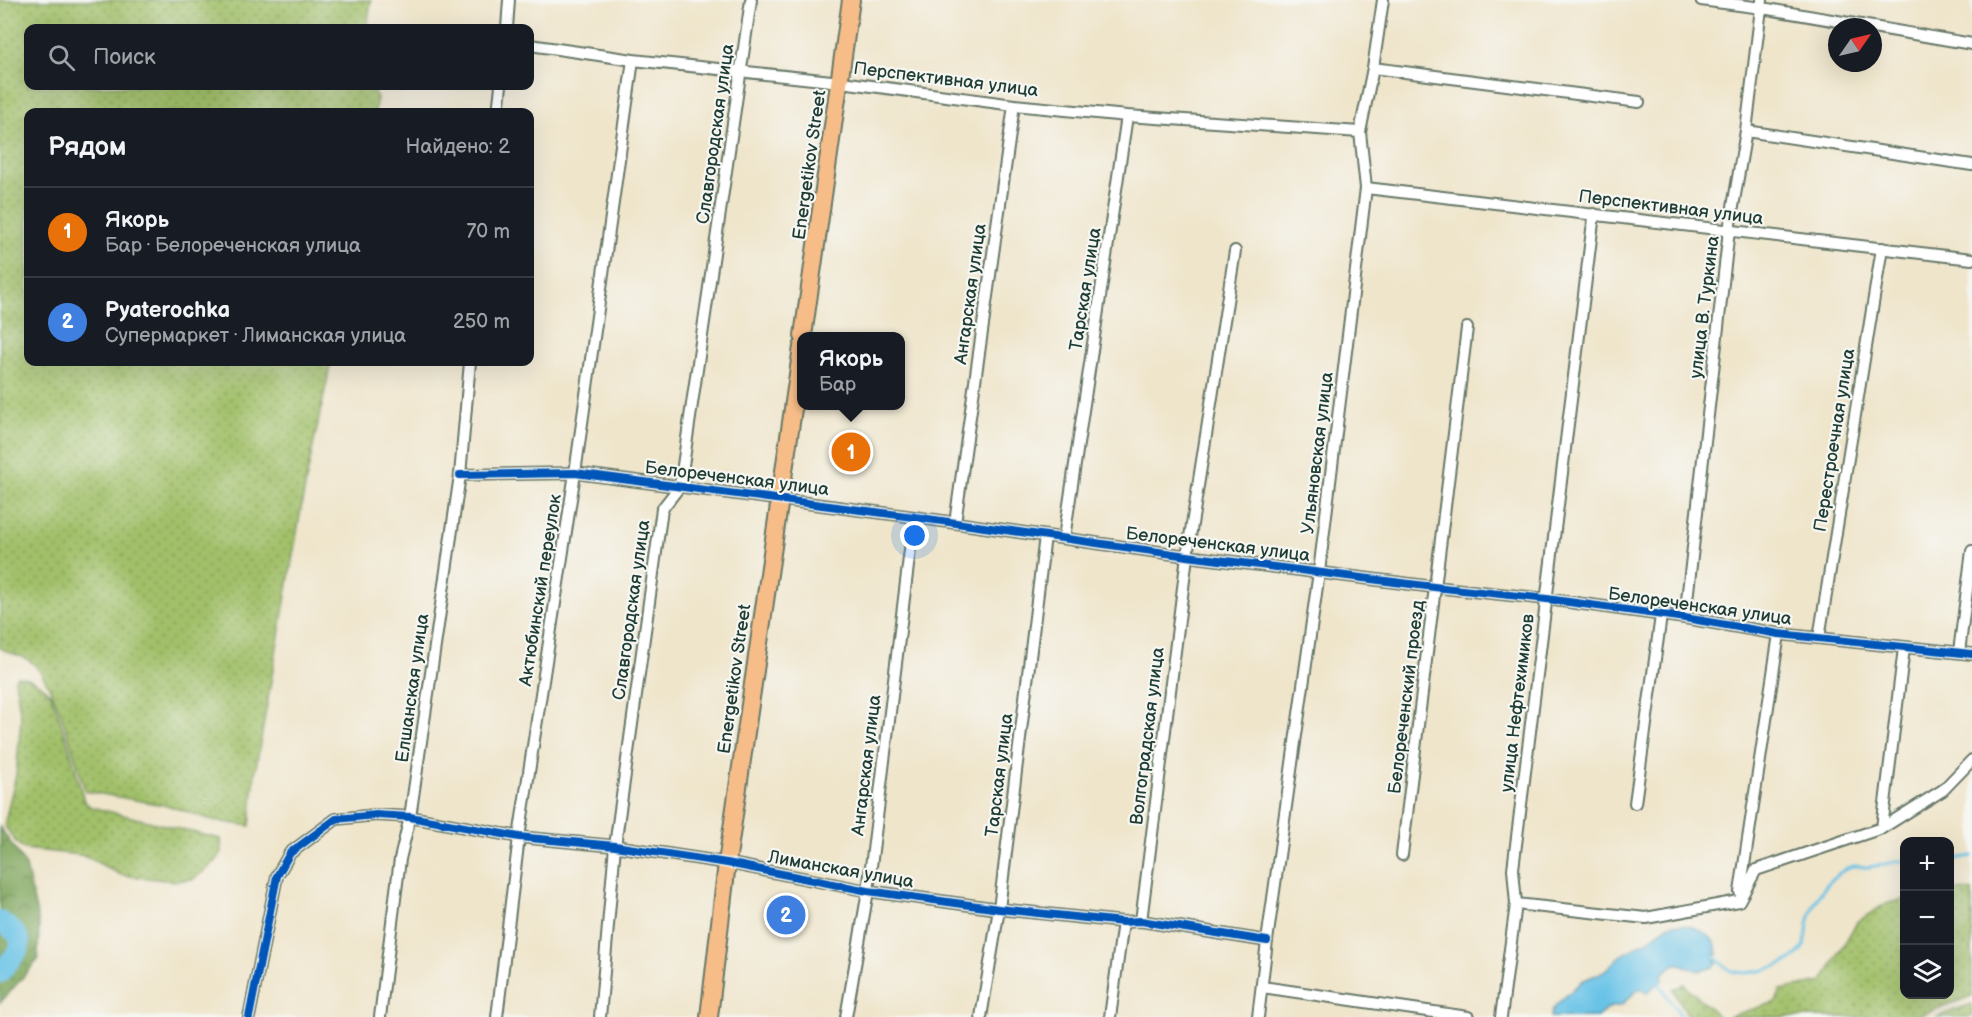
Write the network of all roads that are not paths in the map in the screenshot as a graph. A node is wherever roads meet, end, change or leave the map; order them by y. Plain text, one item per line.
1 (509, 0) edge
2 (751, 0) edge
3 (851, 0) edge
4 (1383, 0) edge
5 (1701, 0) edge
6 (1762, 4) edge
7 (507, 24) edge
8 (1972, 44) edge
9 (534, 46) edge
10 (633, 60) junction
11 (1373, 68) junction
12 (742, 73) junction
13 (840, 82) junction
14 (501, 90) edge
15 (1639, 102) dead end
16 (1014, 105) junction
17 (498, 108) edge
18 (1127, 116) junction
19 (1746, 131) junction
20 (1360, 132) junction
21 (1972, 165) edge
22 (1366, 188) junction
23 (1594, 214) junction
24 (1729, 230) junction
25 (1882, 248) junction
26 (1235, 250) dead end
27 (1972, 259) edge
28 (1467, 328) dead end
29 (804, 332) edge
30 (470, 366) edge
31 (797, 375) edge
32 (575, 472) junction
33 (460, 475) junction
34 (680, 486) junction
35 (779, 499) junction
36 (914, 517) junction
37 (955, 523) junction
38 (1045, 536) junction
39 (1064, 538) junction
40 (1972, 551) edge
41 (1187, 556) junction
42 (1319, 572) junction
43 (1434, 587) junction
44 (1547, 599) junction
45 (1661, 616) junction
46 (1685, 618) junction
47 (1779, 634) junction
48 (1819, 638) junction
49 (1904, 648) junction
50 (1959, 652) junction
51 (1972, 654) edge
52 (1972, 760) edge
53 (1635, 803) dead end
54 (410, 817) junction
55 (1882, 828) junction
56 (519, 837) junction
57 (615, 846) junction
58 (1402, 855) dead end
59 (728, 863) junction
60 (868, 891) junction
61 (1738, 901) junction
62 (1516, 904) junction
63 (999, 909) junction
64 (1141, 921) junction
65 (1123, 922) junction
66 (1267, 941) junction
67 (1262, 987) junction
68 (249, 1017) edge
69 (380, 1017) edge
70 (497, 1017) edge
71 (600, 1017) edge
72 (709, 1017) edge
73 (846, 1017) edge
74 (981, 1017) edge
75 (1110, 1017) edge
76 (1258, 1017) edge
77 (1468, 1017) edge
78 (1501, 1017) edge

1 - 7 street
2 - 12 street, Славгородская улица
3 - 13 main road, Energetikov Street
4 - 11 street, Ульяновская улица
5 - 6 street
6 - 8 street
6 - 19 street, улица В. Туркина
9 - 10 street, Перспективная улица
10 - 12 street, Перспективная улица
10 - 32 street, Актюбинский переулок
11 - 15 street
11 - 20 street, Ульяновская улица
12 - 13 street, Перспективная улица
12 - 34 street, Славгородская улица
13 - 16 street, Перспективная улица
13 - 29 main road, Energetikov Street
14 - 17 street
16 - 18 street, Перспективная улица
16 - 37 street, Ангарская улица
18 - 20 street, Перспективная улица
18 - 39 street, Тарская улица
19 - 21 street
19 - 24 street, улица В. Туркина
20 - 22 street, Ульяновская улица
22 - 23 street, Перспективная улица
22 - 42 street, Ульяновская улица
23 - 24 street, Перспективная улица
23 - 44 street, улица Нефтехимиков
24 - 25 street, Перспективная улица
24 - 46 street, улица В. Туркина
25 - 27 street, Перспективная улица
25 - 48 street, Перестроечная улица
26 - 41 street, Волгоградская улица
28 - 43 street, Белореченский проезд
30 - 33 street, Елшанская улица
31 - 35 main road, Energetikov Street
32 - 33 street, Белореченская улица
32 - 34 street, Белореченская улица
32 - 56 street, Актюбинский переулок
33 - 54 street, Елшанская улица
34 - 35 street, Белореченская улица
34 - 57 street, Славгородская улица
35 - 36 street, Белореченская улица
35 - 59 main road, Energetikov Street
36 - 37 street, Белореченская улица
36 - 60 street, Ангарская улица
37 - 38 street, Белореченская улица
38 - 39 street, Белореченская улица
38 - 63 street, Тарская улица
39 - 41 street, Белореченская улица
40 - 50 street
41 - 42 street, Белореченская улица
41 - 64 street, Волгоградская улица
42 - 43 street, Белореченская улица
42 - 66 street, Ульяновская улица
43 - 44 street, Белореченская улица
43 - 58 street, Белореченский проезд
44 - 45 street, Белореченская улица
44 - 62 street, улица Нефтехимиков
45 - 46 street, Белореченская улица
45 - 53 street
46 - 47 street, Белореченская улица
47 - 48 street, Белореченская улица
47 - 61 street
48 - 49 street, Белореченская улица
49 - 50 street, Белореченская улица
49 - 55 street
50 - 51 street, Белореченская улица
52 - 55 street
54 - 56 street, Лиманская улица
54 - 68 street, Лиманская улица
54 - 69 street, Елшанская улица
55 - 61 street
56 - 57 street, Лиманская улица
56 - 70 street, Актюбинский переулок
57 - 59 street, Лиманская улица
57 - 71 street, Славгородская улица
59 - 60 street, Лиманская улица
59 - 72 main road, Energetikov Street
60 - 63 street, Лиманская улица
60 - 73 street, Ангарская улица
61 - 62 street
62 - 78 street, улица Нефтехимиков
63 - 65 street, Лиманская улица
63 - 74 street, Тарская улица
64 - 65 street, Лиманская улица
64 - 66 street, Лиманская улица
65 - 75 street
66 - 67 street, Ульяновская улица
67 - 76 street, Ульяновская улица
67 - 77 street

